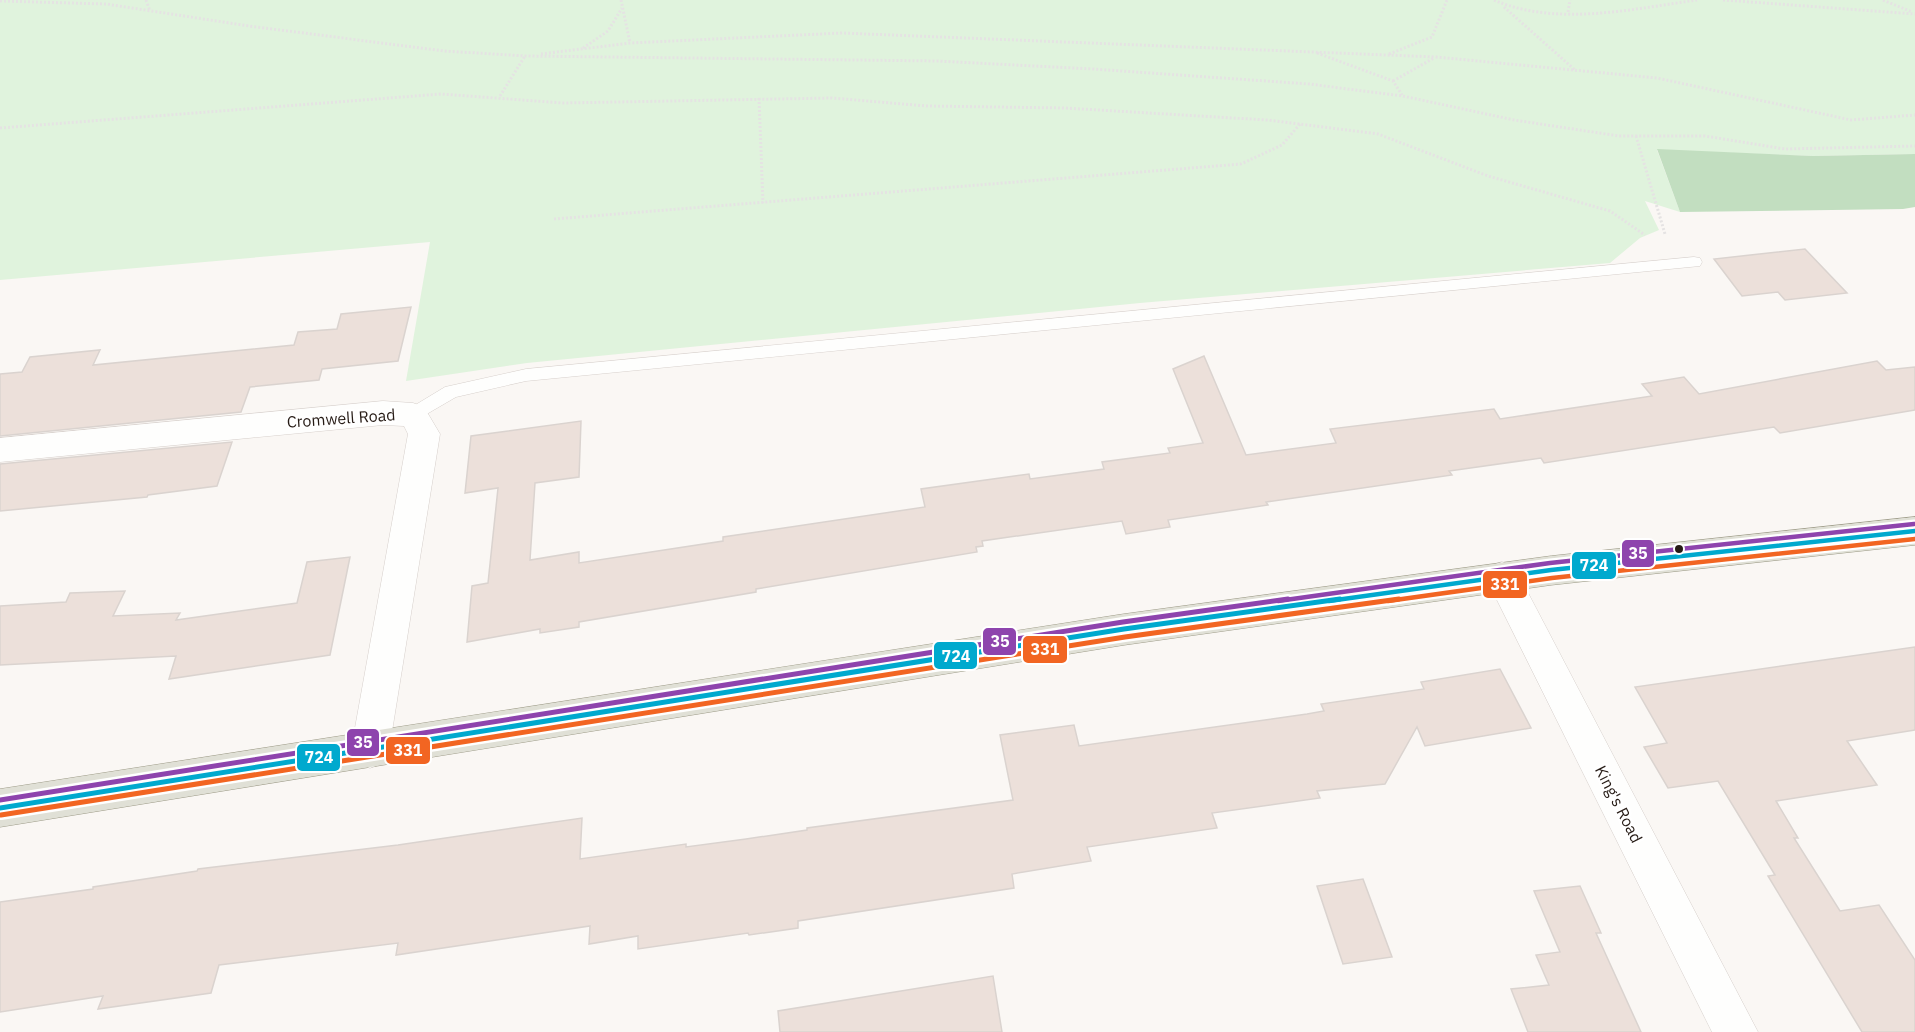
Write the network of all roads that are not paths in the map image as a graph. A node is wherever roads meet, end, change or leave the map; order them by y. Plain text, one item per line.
1 (1682, 263) road end
2 (413, 415) junction
3 (0, 450) edge
4 (1915, 531) edge
5 (1502, 576) junction
6 (370, 750) junction
7 (0, 808) edge
8 (1736, 1032) edge

1 - 2 lane
2 - 3 street, Cromwell Road
2 - 6 street, Cromwell Road
4 - 5 main road
5 - 6 main road
5 - 8 street, King's Road
6 - 7 main road

